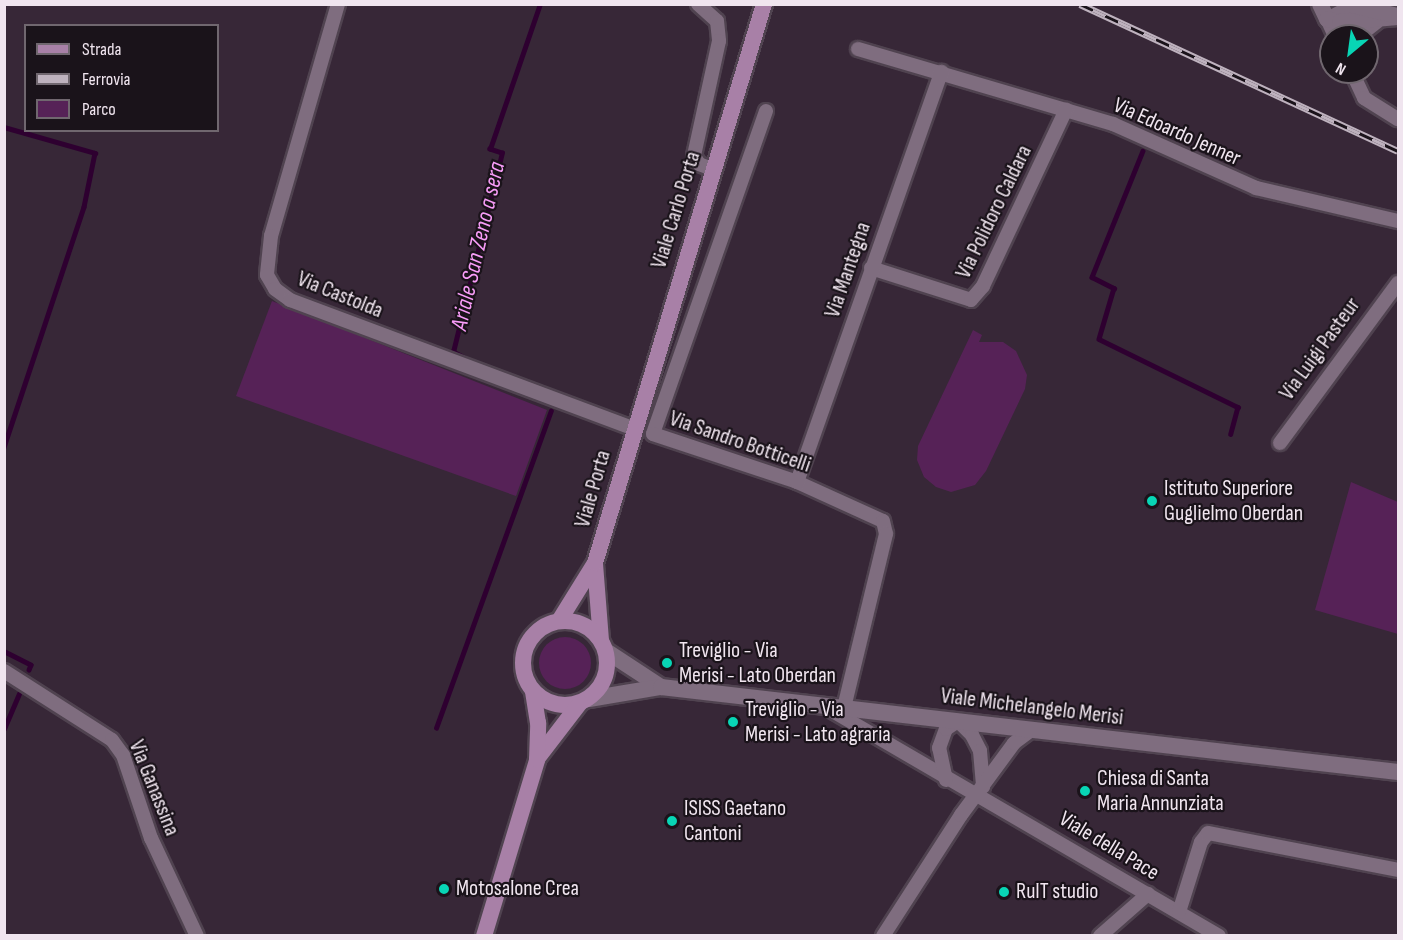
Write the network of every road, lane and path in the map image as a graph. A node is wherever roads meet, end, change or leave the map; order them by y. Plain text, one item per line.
1 (338, 4) edge
2 (698, 4) edge
3 (764, 4) edge
4 (1350, 5) edge
5 (1324, 12) edge
6 (1398, 17) edge
7 (1377, 22) junction
8 (1374, 24) edge
9 (858, 49) dead end
10 (941, 72) junction
11 (1358, 84) edge
12 (1066, 110) junction
13 (766, 111) dead end
14 (1398, 119) edge
15 (712, 169) junction
16 (1398, 221) edge
17 (871, 268) junction
18 (1398, 284) edge
19 (634, 429) junction
20 (1280, 443) dead end
21 (797, 483) junction
22 (595, 562) junction
23 (559, 621) junction
24 (603, 646) junction
25 (4, 671) edge
26 (661, 687) junction
27 (533, 691) junction
28 (584, 701) junction
29 (825, 706) junction
30 (844, 708) junction
31 (958, 722) junction
32 (1031, 730) junction
33 (537, 760) junction
34 (1398, 772) edge
35 (946, 780) junction
36 (980, 791) junction
37 (1398, 870) edge
38 (1148, 894) junction
39 (1179, 912) junction
40 (196, 936) edge
41 (484, 936) edge
42 (883, 936) edge
43 (1100, 936) edge
44 (1219, 936) edge

1 - 19 street, Via Castolda
2 - 15 street
3 - 15 main road, Viale Carlo Porta
4 - 5 street
4 - 6 main road
5 - 7 main road
6 - 7 main road
7 - 8 street
9 - 10 street, Via Edoardo Jenner
10 - 12 street, Via Edoardo Jenner
10 - 17 street, Via Mantegna
11 - 14 street
12 - 16 street, Via Edoardo Jenner
12 - 17 street, Via Polidoro Caldara
13 - 21 street, Via Sandro Botticelli
15 - 19 main road, Viale Carlo Porta
17 - 21 street, Via Mantegna
18 - 20 street, Via Luigi Pasteur
19 - 22 main road, Viale Porta
21 - 30 street, Via Sandro Botticelli
22 - 23 main road
22 - 24 main road
23 - 24 main road
23 - 27 main road
24 - 26 main road, Viale Michelangelo Merisi
24 - 28 main road
25 - 40 street, Via Ganassina
26 - 28 main road, Viale Michelangelo Merisi
26 - 29 main road, Viale Michelangelo Merisi
27 - 28 main road
27 - 33 main road
28 - 33 main road
29 - 30 main road, Viale Michelangelo Merisi
29 - 35 street, Viale della Pace
30 - 31 main road, Viale Michelangelo Merisi
31 - 32 main road, Viale Michelangelo Merisi
31 - 35 street
31 - 36 street
32 - 34 main road, Viale Michelangelo Merisi
32 - 36 street
33 - 41 main road
35 - 36 street, Viale della Pace
36 - 38 street, Viale della Pace
36 - 42 street
37 - 39 street
38 - 39 street, Viale della Pace
38 - 43 street
39 - 44 street, Viale della Pace

